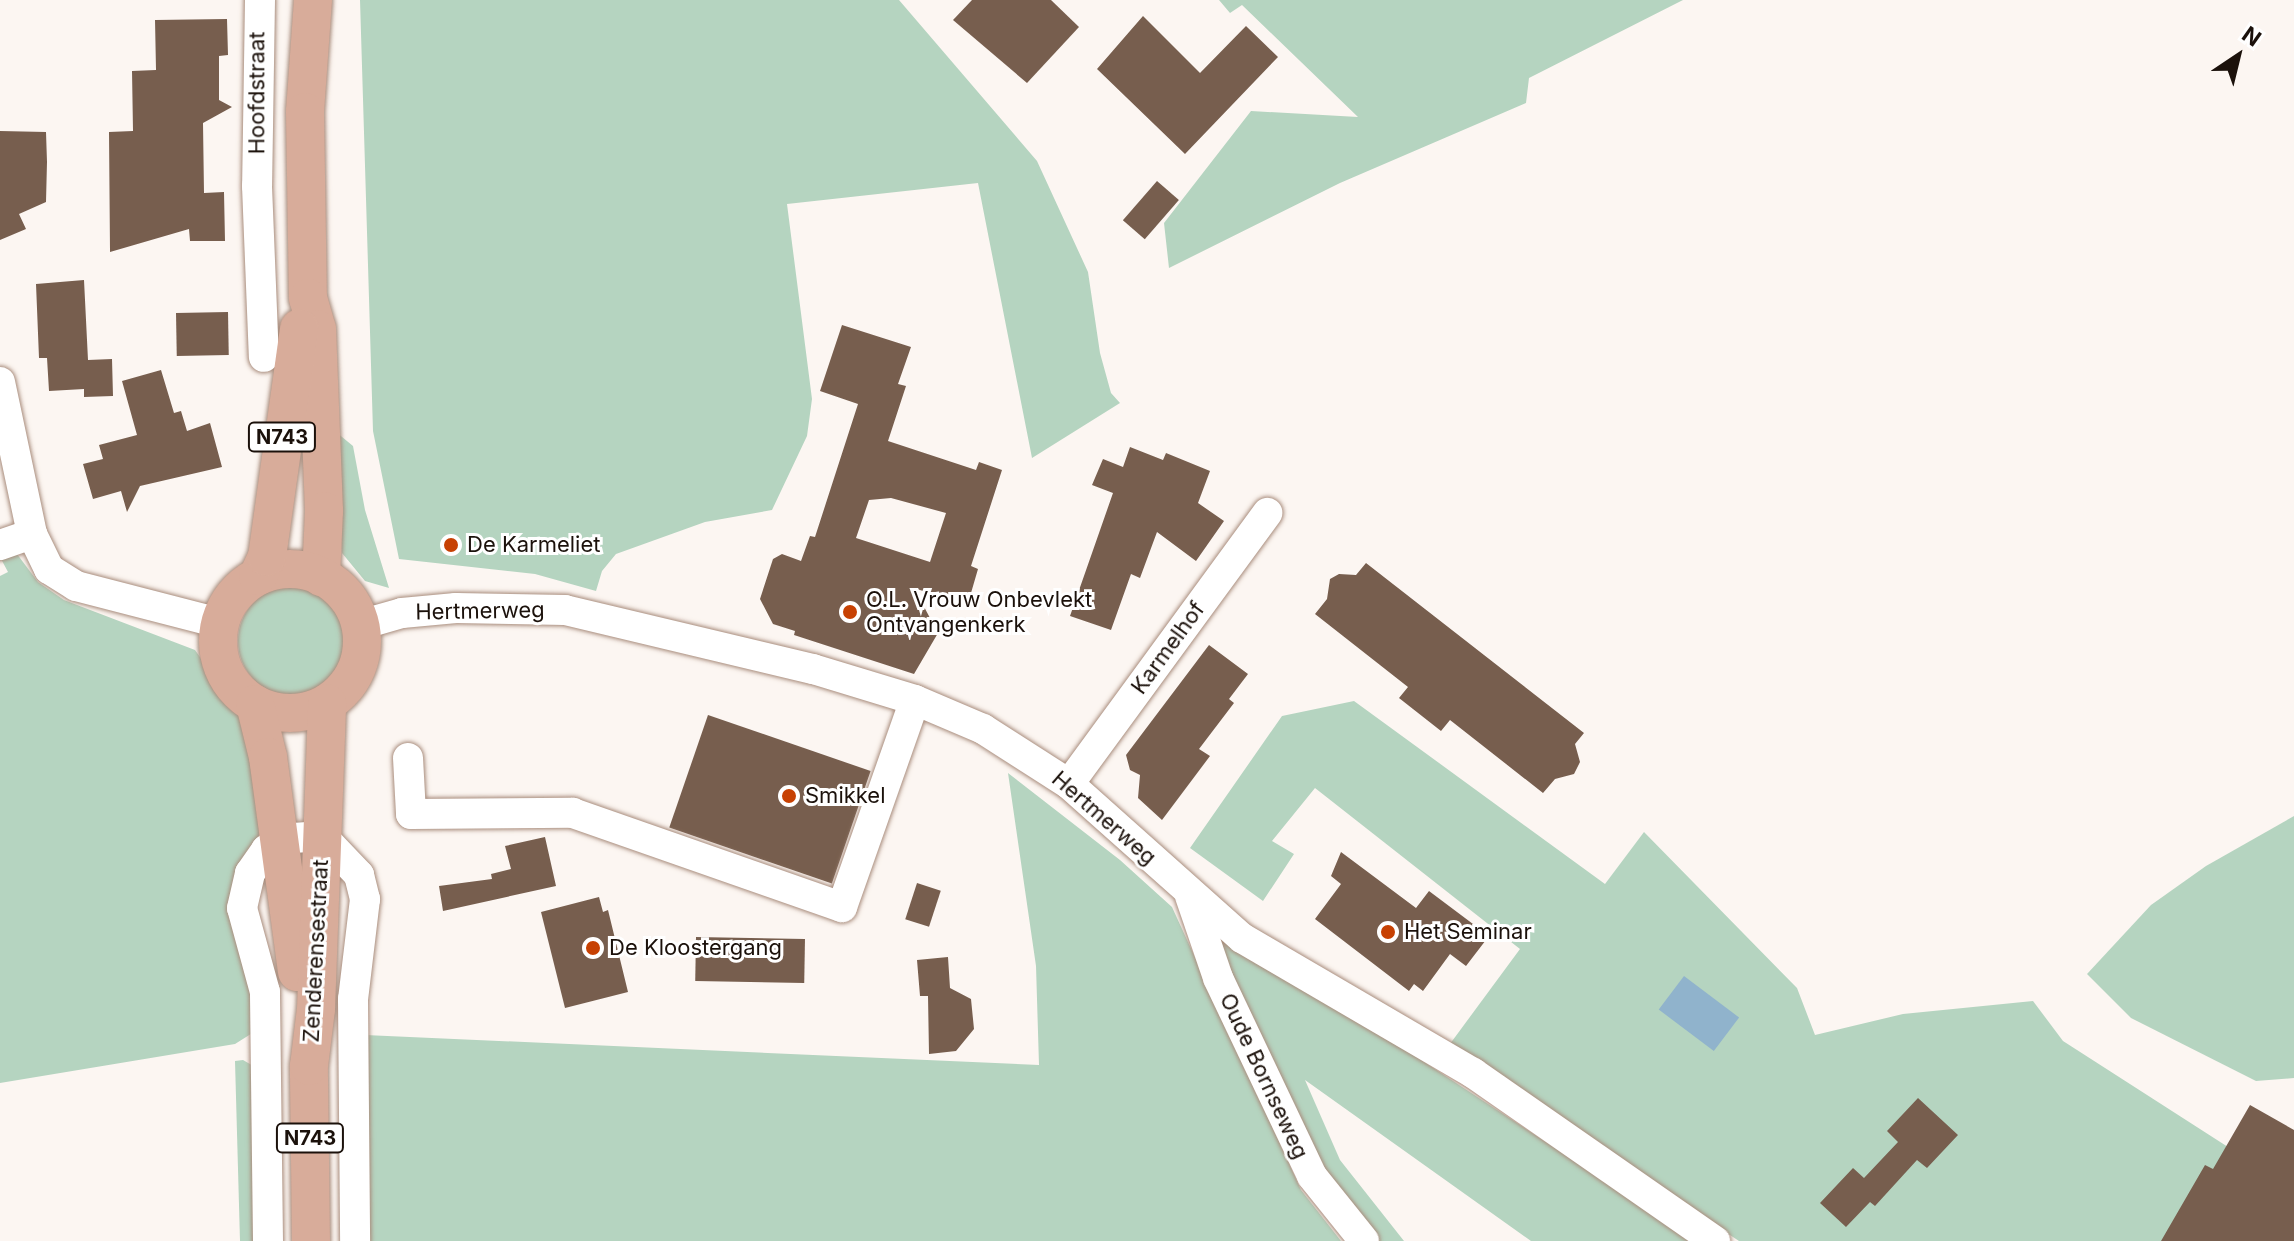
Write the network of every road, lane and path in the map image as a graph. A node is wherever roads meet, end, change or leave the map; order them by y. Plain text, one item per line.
1 (260, 0) edge
2 (287, 0) edge
3 (313, 0) edge
4 (305, 112) junction
5 (306, 185) junction
6 (257, 186) junction
7 (308, 298) junction
8 (264, 357) dead end
9 (0, 382) edge
10 (1267, 513) dead end
11 (32, 534) junction
12 (0, 545) edge
13 (258, 576) junction
14 (321, 577) junction
15 (219, 623) junction
16 (360, 625) junction
17 (915, 700) junction
18 (327, 703) junction
19 (255, 704) junction
20 (408, 758) dead end
21 (1069, 784) junction
22 (322, 836) junction
23 (279, 839) junction
24 (1190, 896) junction
25 (309, 1066) junction
26 (268, 1241) edge
27 (311, 1241) edge
28 (355, 1241) edge
29 (1364, 1241) edge
30 (1715, 1241) edge

1 - 6 street, Hoofdstraat
2 - 4 main road, Hoofdstraat / N743
3 - 4 main road, Hoofdstraat / N743
4 - 5 main road, Hoofdstraat / N743
5 - 6 street, Hoofdstraat
5 - 7 main road, Hoofdstraat / N743
6 - 8 street, Hoofdstraat
7 - 13 main road, Hoofdstraat / N743
7 - 14 main road, Hoofdstraat / N743
9 - 11 street
10 - 21 street, Karmelhof
11 - 12 street
11 - 15 street
13 - 14 main road
13 - 15 main road
14 - 16 main road
15 - 19 main road
16 - 17 street, Hertmerweg
16 - 18 main road
17 - 20 street
17 - 21 street, Hertmerweg
18 - 19 main road
18 - 22 main road, Zenderensestraat / N743
19 - 23 main road, Zenderensestraat / N743
21 - 24 street, Hertmerweg
22 - 23 street, Zenderensestraat
22 - 25 main road, Zenderensestraat / N743
22 - 28 street, Zenderensestraat
23 - 25 main road, Zenderensestraat / N743
23 - 26 street, Zenderensestraat
24 - 29 street, Oude Bornseweg
24 - 30 street, Hertmerweg
25 - 27 main road, Zenderensestraat / N743

